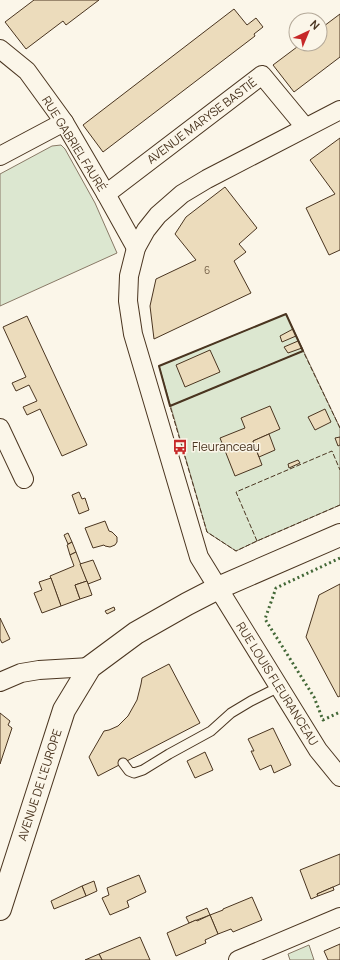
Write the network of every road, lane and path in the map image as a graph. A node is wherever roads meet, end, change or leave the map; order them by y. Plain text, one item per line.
1 (0, 49) edge
2 (340, 110) edge
3 (64, 122) junction
4 (305, 128) junction
5 (0, 156) edge
6 (106, 194) junction
7 (136, 248) junction
8 (0, 428) edge
9 (24, 479) dead end
10 (340, 536) edge
11 (218, 588) junction
12 (90, 666) junction
13 (0, 682) edge
14 (279, 688) junction
15 (123, 763) dead end
16 (340, 777) edge
17 (0, 908) edge
18 (340, 917) edge
19 (238, 960) edge

1 - 3 street, RUE GABRIEL FAURÉ
2 - 4 street
3 - 5 street
3 - 6 street, RUE GABRIEL FAURÉ
4 - 6 street, AVENUE MARYSE BASTIÉ
4 - 7 street
6 - 7 street, RUE GABRIEL FAURÉ
7 - 11 street
8 - 9 street
10 - 11 main road
11 - 12 main road
11 - 14 street, RUE LOUIS FLEURANCEAU
12 - 13 street
12 - 17 main road, AVENUE DE L'EUROPE
14 - 15 lane
14 - 16 street, RUE LOUIS FLEURANCEAU
18 - 19 street

